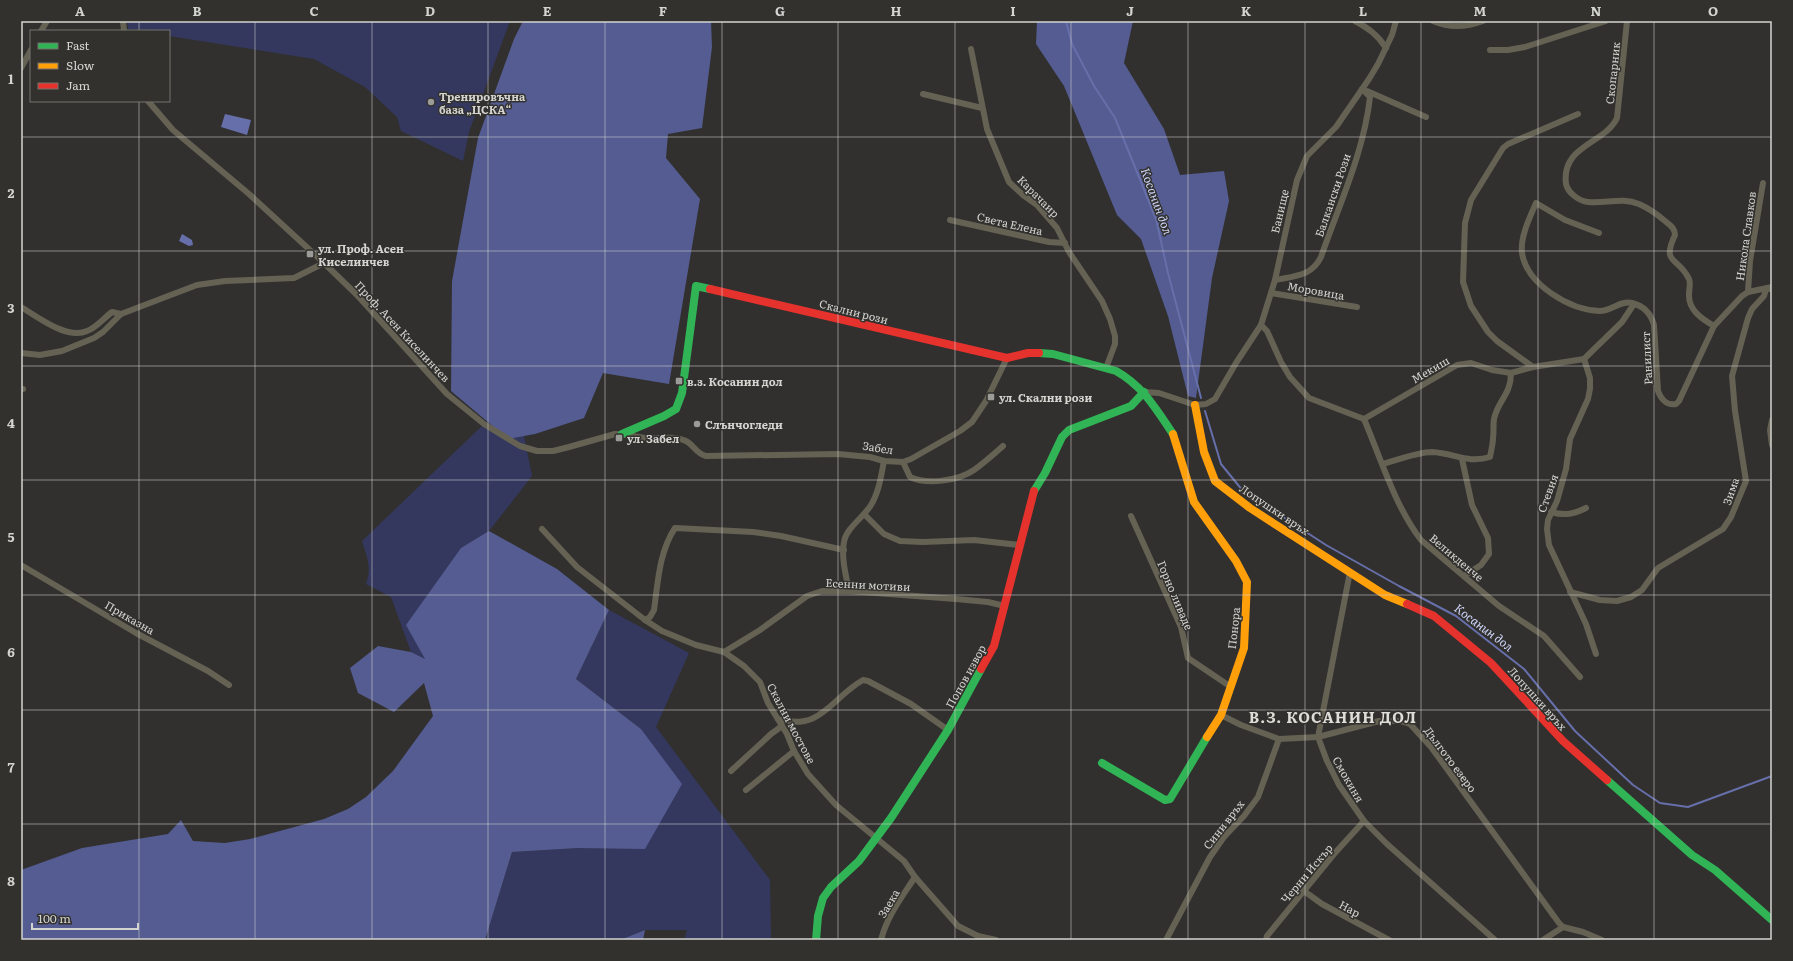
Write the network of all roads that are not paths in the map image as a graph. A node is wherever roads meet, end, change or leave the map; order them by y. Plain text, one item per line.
1 (46, 21) edge
2 (1355, 21) edge
3 (1396, 21) edge
4 (1433, 21) edge
5 (1483, 21) edge
6 (1606, 21) edge
7 (1627, 21) edge
8 (42, 30) edge
9 (1386, 48) junction
10 (971, 49) dead end
11 (1490, 50) dead end
12 (30, 52) edge
13 (21, 68) edge
14 (1362, 89) junction
15 (923, 94) dead end
16 (149, 102) edge
17 (982, 108) junction
18 (1578, 114) dead end
19 (1426, 117) dead end
20 (1763, 183) dead end
21 (950, 220) dead end
22 (1599, 233) dead end
23 (1064, 243) junction
24 (324, 263) junction
25 (1275, 280) junction
26 (1770, 289) edge
27 (1748, 292) junction
28 (1271, 293) junction
29 (1634, 304) junction
30 (21, 307) edge
31 (1357, 308) dead end
32 (121, 314) junction
33 (1261, 324) junction
34 (1714, 326) junction
35 (21, 353) edge
36 (1007, 358) junction
37 (1584, 359) junction
38 (1533, 367) junction
39 (1106, 368) junction
40 (1511, 373) junction
41 (1144, 392) junction
42 (1195, 405) junction
43 (1364, 419) junction
44 (1772, 420) edge
45 (622, 434) junction
46 (508, 439) joint
47 (1772, 445) edge
48 (1003, 446) dead end
49 (1462, 459) junction
50 (884, 461) junction
51 (903, 462) junction
52 (1383, 464) junction
53 (1586, 508) dead end
54 (1551, 512) junction
55 (865, 515) junction
56 (1130, 516) dead end
57 (542, 529) dead end
58 (1019, 545) junction
59 (844, 550) junction
60 (21, 566) edge
61 (1350, 572) junction
62 (1464, 576) junction
63 (849, 591) junction
64 (1570, 592) junction
65 (1005, 606) junction
66 (645, 620) junction
67 (724, 652) junction
68 (1596, 654) dead end
69 (1580, 677) dead end
70 (229, 685) dead end
71 (1231, 687) junction
72 (1221, 715) junction
73 (778, 719) junction
74 (782, 726) junction
75 (948, 730) junction
76 (1318, 737) junction
77 (1278, 739) junction
78 (794, 751) junction
79 (1102, 763) dead end
80 (731, 771) dead end
81 (746, 790) dead end
82 (1364, 821) junction
83 (876, 839) junction
84 (915, 877) junction
85 (1304, 891) junction
86 (1772, 920) edge
87 (1563, 927) junction
88 (980, 938) edge
89 (816, 940) edge
90 (881, 940) edge
91 (996, 940) edge
92 (1166, 940) edge
93 (1266, 940) edge
94 (1389, 940) edge
95 (1495, 940) edge
96 (1543, 940) edge
97 (1602, 940) edge

1 - 8 street
2 - 9 street
3 - 9 street, Банище
4 - 5 street
6 - 11 street
7 - 34 street, Скопарник
9 - 14 street, Банище
10 - 17 street, Карачаир
12 - 13 street
14 - 19 street
14 - 25 street, Банище
14 - 25 street, Балкански Рози
15 - 17 street
16 - 24 street, Проф. Асен Киселинчев
17 - 23 street, Карачаир
18 - 38 street
20 - 27 street, Никола Славков
21 - 23 street, Света Елена
22 - 29 street
23 - 39 street, Карачаир
24 - 32 street
24 - 46 street, Проф. Асен Киселинчев
25 - 28 street, Банище
26 - 27 street
26 - 64 street, Зима
27 - 34 street
28 - 31 street, Моровица
28 - 33 street, Банище
29 - 34 street, Ранилист
29 - 37 street
30 - 32 street
32 - 35 street
33 - 42 street, Банище
33 - 43 street
36 - 39 street
36 - 45 street, Скални рози
36 - 51 street, Забел
37 - 38 street, Мекиш
37 - 54 street, Стевия
38 - 40 street, Мекиш
39 - 41 street
40 - 43 street, Мекиш
40 - 49 street
41 - 42 street
41 - 58 street, Попов извор
41 - 71 street, Понора
42 - 61 street, Лопушки връх
43 - 52 street, Великденче
44 - 47 street
45 - 46 street, Забел
45 - 50 street, Забел
48 - 51 street
49 - 52 street
49 - 62 street
50 - 51 street, Забел
50 - 55 street
52 - 62 street, Великденче
53 - 54 street
54 - 64 street, Стевия
55 - 58 street
55 - 59 street
56 - 71 street, Горно ливаде
57 - 66 street, Скални мостове
58 - 65 street, Попов извор
59 - 63 street
59 - 66 street
60 - 70 street, Приказна
61 - 76 street
61 - 86 street, Лопушки връх
62 - 69 street, Великденче
63 - 65 street, Есенни мотиви
63 - 67 street, Есенни мотиви
64 - 68 street, Стевия
65 - 75 street, Попов извор
66 - 67 street, Скални мостове
67 - 73 street, Скални мостове
71 - 72 street, Понора
72 - 77 street, Дългото езеро
72 - 79 street, Понора
73 - 74 street, Скални мостове
73 - 75 street
74 - 78 street, Скални мостове
74 - 80 street
75 - 83 street, Попов извор
76 - 77 street, Дългото езеро
76 - 82 street, Смокиня
76 - 87 street, Дългото езеро
77 - 92 street, Сини връх
78 - 81 street
78 - 83 street, Скални мостове
82 - 85 street, Черни Искър
82 - 95 street, Смокиня
83 - 84 street, Скални мостове
83 - 89 street, Попов извор
84 - 88 street
84 - 90 street, Заека
85 - 93 street, Черни Искър
85 - 94 street, Нар
87 - 96 street
87 - 97 street
88 - 91 street

